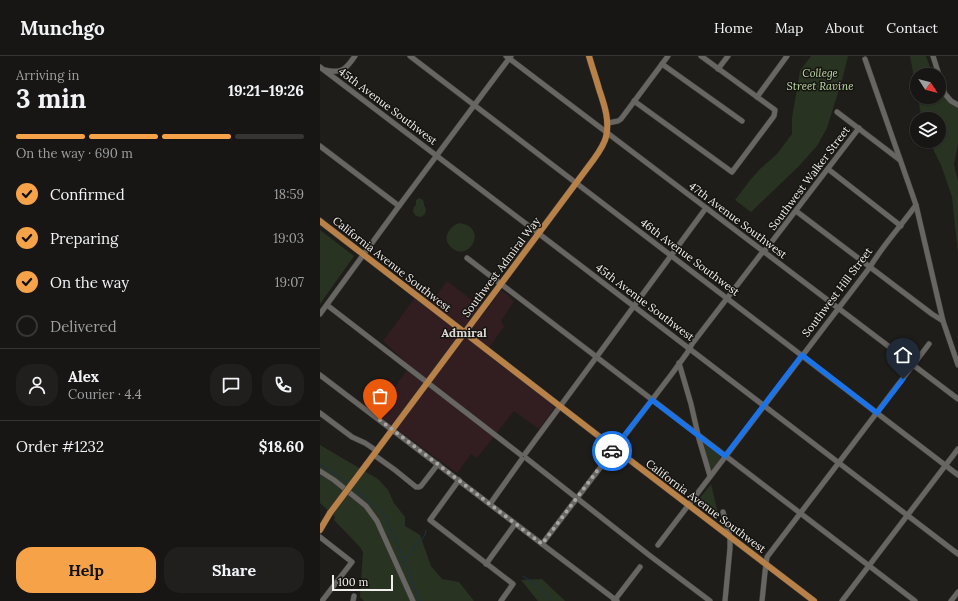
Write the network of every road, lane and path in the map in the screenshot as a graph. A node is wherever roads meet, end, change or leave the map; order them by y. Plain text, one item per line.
1 (356, 56) edge
2 (410, 56) edge
3 (589, 56) edge
4 (668, 56) edge
5 (701, 56) edge
6 (728, 56) edge
7 (787, 56) edge
8 (933, 56) edge
9 (509, 57) edge
10 (865, 59) dead end
11 (662, 64) junction
12 (321, 69) edge
13 (718, 69) junction
14 (758, 97) junction
15 (634, 101) junction
16 (474, 105) junction
17 (958, 105) edge
18 (837, 112) dead end
19 (742, 121) dead end
20 (608, 123) junction
21 (859, 128) junction
22 (607, 132) junction
23 (320, 146) edge
24 (437, 156) junction
25 (901, 161) junction
26 (828, 169) junction
27 (576, 183) junction
28 (916, 205) junction
29 (399, 206) junction
30 (706, 208) junction
31 (796, 211) junction
32 (320, 221) edge
33 (901, 226) junction
34 (538, 233) junction
35 (764, 252) junction
36 (364, 254) junction
37 (671, 255) junction
38 (467, 258) dead end
39 (870, 267) junction
40 (501, 284) junction
41 (727, 298) junction
42 (327, 305) junction
43 (634, 307) junction
44 (838, 308) junction
45 (320, 314) edge
46 (943, 321) junction
47 (464, 333) junction
48 (929, 344) dead end
49 (689, 348) junction
50 (802, 355) junction
51 (597, 357) junction
52 (680, 363) junction
53 (958, 364) edge
54 (913, 366) junction
55 (320, 375) edge
56 (427, 382) junction
57 (652, 400) junction
58 (958, 400) edge
59 (764, 405) junction
60 (561, 406) junction
61 (320, 412) edge
62 (877, 413) junction
63 (392, 429) junction
64 (698, 435) junction
65 (614, 448) junction
66 (958, 449) edge
67 (375, 453) junction
68 (725, 456) junction
69 (524, 457) junction
70 (839, 463) junction
71 (438, 464) junction
72 (946, 465) junction
73 (320, 471) edge
74 (958, 475) edge
75 (710, 476) junction
76 (459, 480) junction
77 (577, 498) junction
78 (490, 504) junction
79 (688, 504) junction
80 (723, 512) dead end
81 (801, 513) junction
82 (907, 516) junction
83 (515, 524) junction
84 (320, 527) edge
85 (320, 537) edge
86 (730, 537) junction
87 (542, 544) junction
88 (658, 545) dead end
89 (958, 554) edge
90 (486, 564) junction
91 (766, 564) junction
92 (869, 566) junction
93 (640, 567) dead end
94 (958, 592) edge
95 (322, 601) edge
96 (413, 601) edge
97 (501, 601) edge
98 (616, 601) edge
99 (710, 601) edge
100 (725, 601) edge
101 (762, 601) edge
102 (814, 601) edge
103 (842, 601) edge
104 (915, 601) edge
105 (951, 601) edge

1 - 12 street
2 - 16 street, 46th Avenue Southwest
3 - 20 main road, Southwest Admiral Way
4 - 11 street
5 - 13 street
6 - 13 street
7 - 14 street
8 - 17 street
9 - 16 street
9 - 22 street, 47th Avenue Southwest
10 - 25 street
11 - 15 street
11 - 19 street
12 - 24 street, 45th Avenue Southwest
13 - 14 street
14 - 15 street
15 - 20 street
16 - 24 street
16 - 27 street, 46th Avenue Southwest
18 - 21 street
20 - 22 main road, Southwest Admiral Way
21 - 25 street
21 - 26 street, Southwest Walker Street
22 - 27 main road, Southwest Admiral Way
22 - 30 street, 47th Avenue Southwest
23 - 29 street
24 - 29 street
24 - 34 street, 45th Avenue Southwest
25 - 28 street
26 - 31 street, Southwest Walker Street
26 - 33 street
27 - 34 main road, Southwest Admiral Way
27 - 37 street, 46th Avenue Southwest
28 - 33 street, Southwest Hill Street
28 - 46 street
29 - 36 street
30 - 35 street, 47th Avenue Southwest
30 - 37 street
31 - 35 street, Southwest Walker Street
31 - 39 street
32 - 36 main road, California Avenue Southwest
33 - 39 street, Southwest Hill Street
34 - 40 main road, Southwest Admiral Way
34 - 43 street, 45th Avenue Southwest
35 - 41 street, Southwest Walker Street
35 - 44 street, 47th Avenue Southwest
36 - 42 street
36 - 47 main road, California Avenue Southwest
37 - 41 street, 46th Avenue Southwest
37 - 43 street
38 - 40 street
39 - 44 street, Southwest Hill Street
39 - 46 street
40 - 47 main road, Southwest Admiral Way
40 - 51 street
41 - 49 street, Southwest Walker Street
41 - 50 street, 46th Avenue Southwest
42 - 45 street
42 - 56 street
43 - 49 street, 45th Avenue Southwest
43 - 51 street
44 - 50 street, Southwest Hill Street
44 - 54 street, 47th Avenue Southwest
46 - 53 street
47 - 56 main road, Southwest Admiral Way
47 - 60 main road, California Avenue Southwest
48 - 54 street
49 - 52 street, Southwest Walker Street
49 - 59 street, 45th Avenue Southwest
50 - 59 street, Southwest Hill Street
50 - 62 street, 46th Avenue Southwest
51 - 57 street
51 - 60 street
52 - 57 street, Southwest Walker Street
52 - 64 street
54 - 58 street, 47th Avenue Southwest
54 - 62 street
55 - 63 street
56 - 63 main road, Southwest Admiral Way
56 - 69 street
57 - 64 street
57 - 65 street, Southwest Walker Street
59 - 68 street, Southwest Hill Street
59 - 70 street, 45th Avenue Southwest
60 - 65 main road, California Avenue Southwest
60 - 69 street
61 - 67 street
62 - 70 street
62 - 72 street, 46th Avenue Southwest
63 - 67 main road, Southwest Admiral Way
63 - 71 street
64 - 68 street
64 - 75 street
65 - 77 street, Southwest Walker Street
65 - 79 main road, California Avenue Southwest
66 - 72 street
67 - 71 street
67 - 84 main road, Southwest Admiral Way, bridge
68 - 75 street, Southwest Hill Street
68 - 81 street
69 - 77 street
69 - 78 street
70 - 81 street
70 - 82 street, 45th Avenue Southwest
71 - 76 street
72 - 74 street, 46th Avenue Southwest
72 - 82 street
73 - 96 street
75 - 79 street, Southwest Hill Street
76 - 78 street
76 - 90 street
77 - 87 street, Southwest Walker Street
77 - 99 street
78 - 83 street
79 - 86 main road, California Avenue Southwest
79 - 88 street, Southwest Hill Street
80 - 86 street
81 - 91 street
81 - 92 street
82 - 89 street, 45th Avenue Southwest
82 - 92 street
83 - 87 street
83 - 90 street
85 - 95 street
86 - 91 main road, California Avenue Southwest
86 - 100 street
87 - 98 street
90 - 97 street
91 - 101 street
91 - 102 main road, California Avenue Southwest
92 - 103 street
92 - 104 street
93 - 98 street
94 - 105 street

